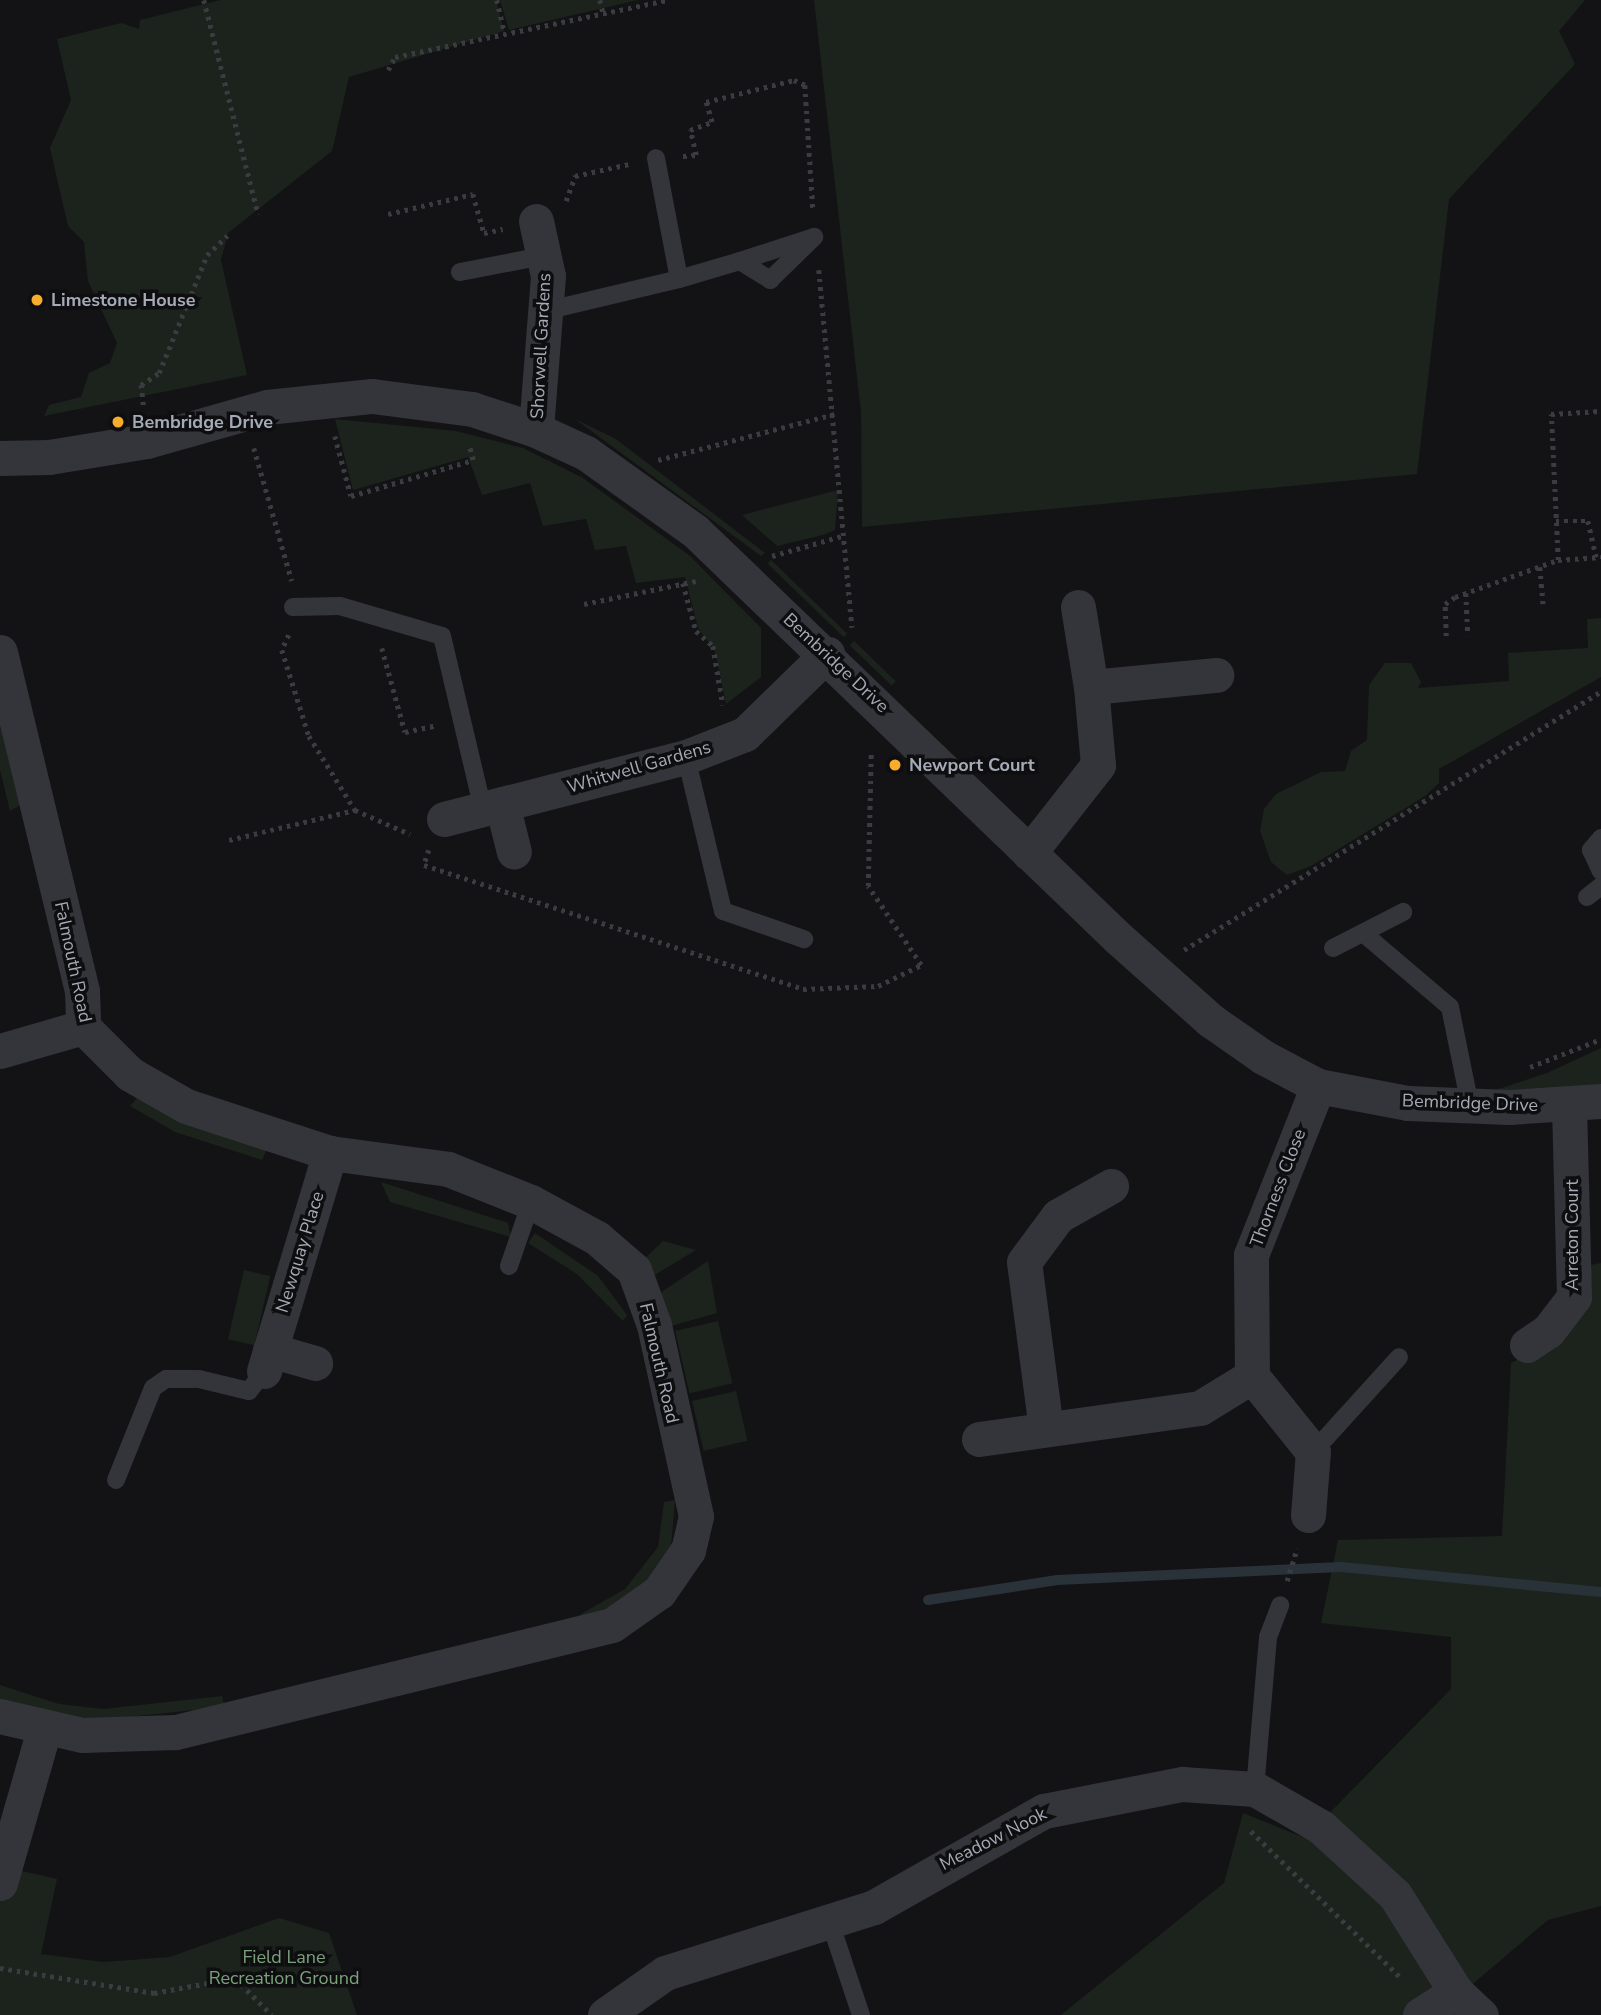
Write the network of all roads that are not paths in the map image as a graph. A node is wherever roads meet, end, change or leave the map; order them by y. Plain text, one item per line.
1 (656, 158) dead end
2 (536, 221) dead end
3 (543, 256) junction
4 (740, 261) dead end
5 (460, 272) dead end
6 (679, 279) junction
7 (545, 311) junction
8 (536, 430) junction
9 (0, 458) edge
10 (293, 607) dead end
11 (1078, 607) dead end
12 (0, 652) edge
13 (827, 654) junction
14 (1216, 676) dead end
15 (1091, 687) junction
16 (686, 757) junction
17 (492, 806) junction
18 (431, 833) road end
19 (1601, 838) edge
20 (514, 852) dead end
21 (1029, 853) junction
22 (1601, 870) edge
23 (1403, 912) dead end
24 (1363, 933) junction
25 (804, 939) dead end
26 (1333, 948) dead end
27 (83, 1027) junction
28 (0, 1051) edge
29 (1318, 1086) junction
30 (1585, 1103) edge
31 (1470, 1105) junction
32 (330, 1153) junction
33 (1111, 1186) dead end
34 (531, 1202) junction
35 (509, 1266) dead end
36 (1527, 1345) dead end
37 (1399, 1357) dead end
38 (267, 1360) junction
39 (315, 1363) dead end
40 (1252, 1376) junction
41 (1046, 1429) junction
42 (979, 1439) dead end
43 (1313, 1451) junction
44 (116, 1480) dead end
45 (1308, 1515) road end
46 (1280, 1605) road end
47 (0, 1716) edge
48 (44, 1730) junction
49 (1255, 1789) junction
50 (0, 1883) edge
51 (831, 1925) junction
52 (1447, 2007) edge
53 (605, 2015) edge
54 (861, 2015) edge

1 - 6 lane
2 - 3 street, Shorwell Gardens
3 - 5 lane
3 - 7 street, Shorwell Gardens
4 - 6 lane
6 - 7 lane
7 - 8 street, Shorwell Gardens
8 - 9 street, Bembridge Drive
8 - 13 street, Bembridge Drive
10 - 17 lane
11 - 15 street
12 - 27 street, Falmouth Road
13 - 16 street, Whitwell Gardens
13 - 21 street, Bembridge Drive
14 - 15 street
15 - 21 street
16 - 17 street, Whitwell Gardens
16 - 25 lane
17 - 18 street, Whitwell Gardens
17 - 20 street
19 - 22 lane
21 - 29 street, Bembridge Drive
23 - 24 lane
24 - 26 lane
24 - 31 lane
27 - 28 street
27 - 32 street, Falmouth Road
29 - 31 street, Bembridge Drive
29 - 40 street, Thorness Close
30 - 31 street, Bembridge Drive
30 - 36 street, Arreton Court
32 - 34 street, Falmouth Road
32 - 38 street, Newquay Place
33 - 41 street
34 - 35 lane
34 - 48 street, Falmouth Road
37 - 43 lane
38 - 39 street
38 - 44 lane
40 - 41 street
40 - 43 street
41 - 42 street
43 - 45 street
46 - 49 lane
47 - 48 street, Falmouth Road
48 - 50 street
49 - 51 street, Meadow Nook
49 - 52 street, Meadow Nook
51 - 53 street, Meadow Nook
51 - 54 lane

